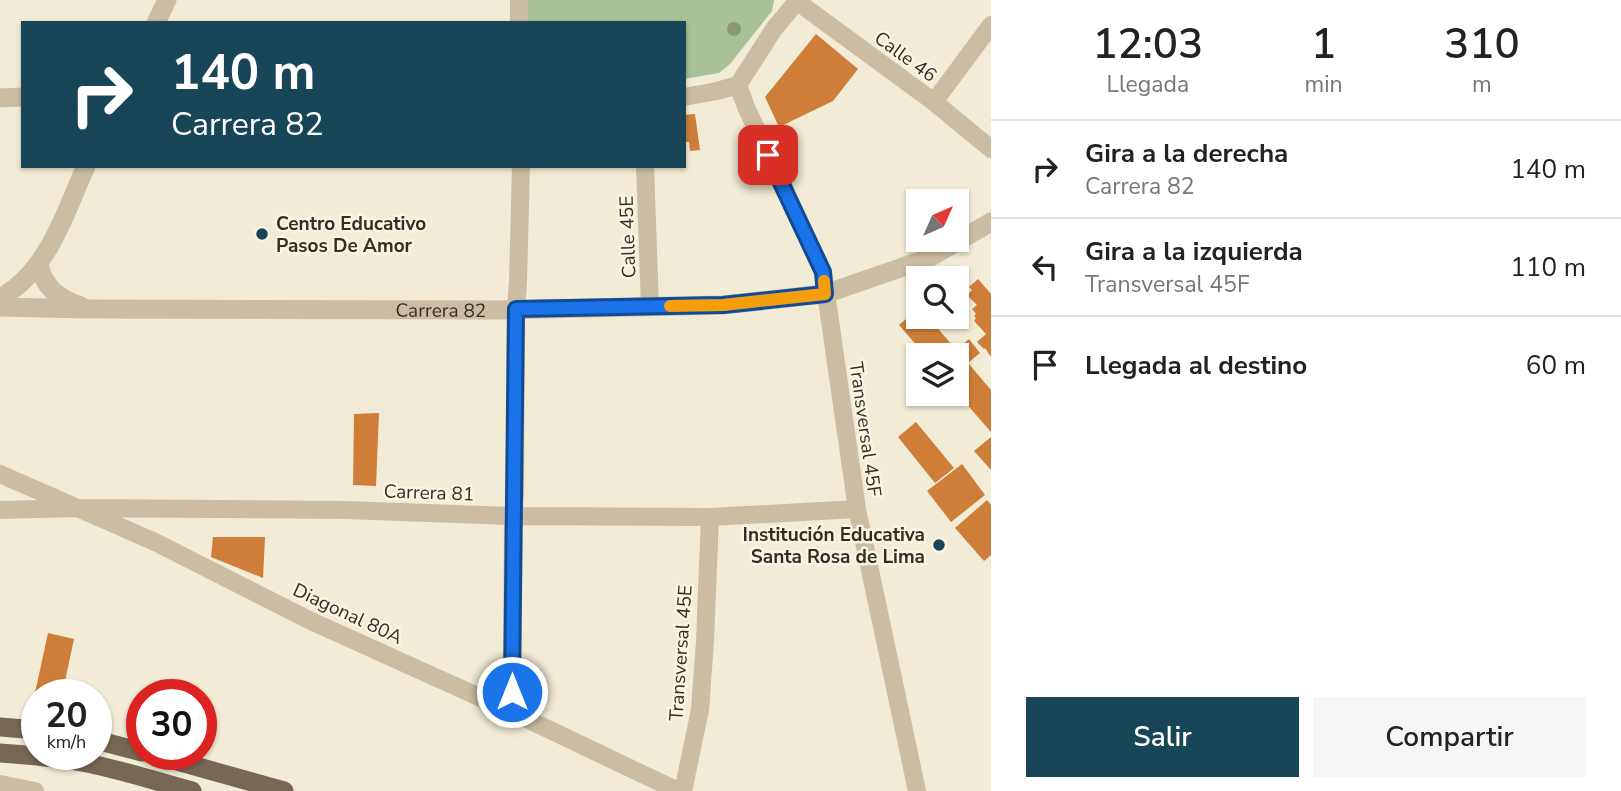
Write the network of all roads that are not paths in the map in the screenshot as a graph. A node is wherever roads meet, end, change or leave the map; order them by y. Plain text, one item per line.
1 (167, 0) edge
2 (519, 0) edge
3 (796, 0) edge
4 (157, 21) edge
5 (519, 21) edge
6 (991, 24) edge
7 (738, 85) junction
8 (21, 97) edge
9 (686, 97) edge
10 (0, 98) edge
11 (934, 102) junction
12 (991, 149) edge
13 (85, 168) edge
14 (521, 168) edge
15 (645, 168) edge
16 (991, 222) edge
17 (39, 264) junction
18 (825, 294) junction
19 (0, 298) edge
20 (650, 306) junction
21 (0, 307) edge
22 (88, 309) junction
23 (516, 309) junction
24 (0, 474) edge
25 (75, 508) junction
26 (857, 509) junction
27 (0, 510) edge
28 (513, 516) junction
29 (710, 517) junction
30 (510, 711) junction
31 (0, 727) edge
32 (21, 729) edge
33 (0, 753) edge
34 (209, 770) edge
35 (0, 783) edge
36 (35, 791) edge
37 (192, 791) edge
38 (284, 791) edge
39 (678, 791) edge
40 (683, 791) edge
41 (916, 791) edge

1 - 4 street
2 - 5 street
3 - 7 street
3 - 11 street, Calle 46
6 - 11 street
7 - 9 street
7 - 18 street, Transversal 45F
8 - 10 street
11 - 12 street, Calle 46
13 - 17 street
14 - 23 street
15 - 20 street, Calle 45E
16 - 18 street, Carrera 82
17 - 19 street
17 - 22 street
18 - 20 street, Carrera 82
18 - 26 street, Transversal 45F
20 - 23 street, Carrera 82
21 - 22 street, Carrera 82
22 - 23 street, Carrera 82
23 - 28 street
24 - 25 street, Diagonal 80A
25 - 27 street, Carrera 81
25 - 28 street, Carrera 81
25 - 30 street, Diagonal 80A
26 - 29 street, Carrera 81
26 - 41 street, Transversal 45F
28 - 29 street, Carrera 81
28 - 30 street
29 - 40 street, Transversal 45E
30 - 39 street, Diagonal 80A
31 - 32 main road
33 - 37 main road
34 - 38 main road
35 - 36 street

